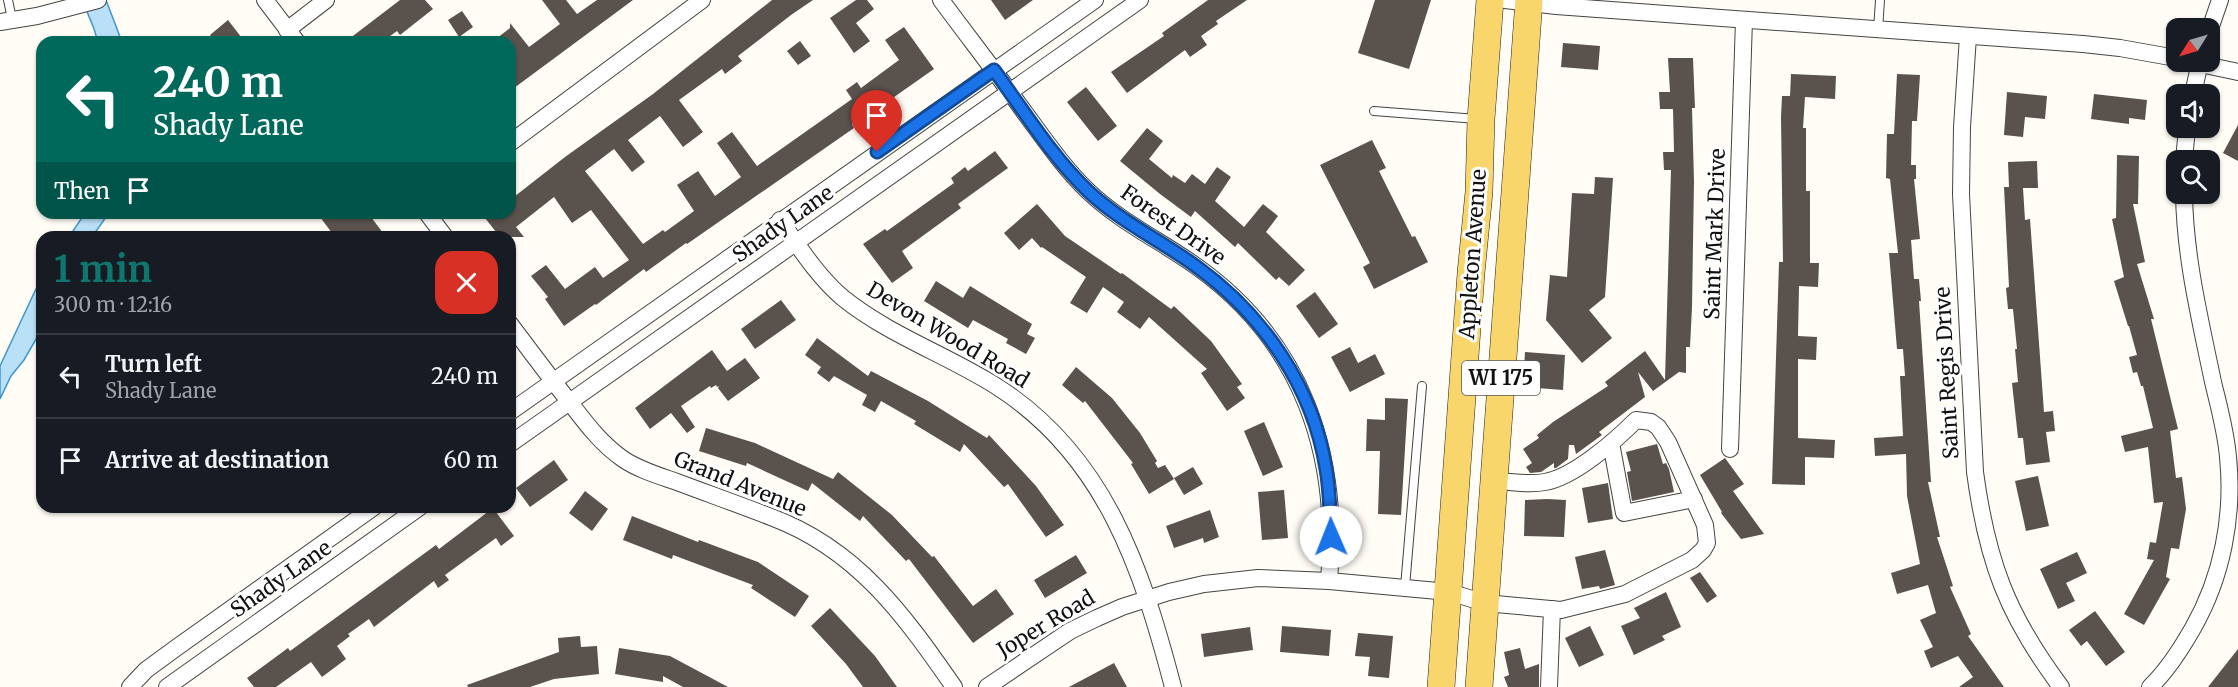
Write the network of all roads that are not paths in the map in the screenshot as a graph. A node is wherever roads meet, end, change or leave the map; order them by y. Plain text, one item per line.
1 (8, 0) edge
2 (99, 0) edge
3 (265, 0) edge
4 (326, 0) edge
5 (702, 0) edge
6 (941, 0) edge
7 (1095, 0) edge
8 (1140, 0) edge
9 (1490, 0) edge
10 (1880, 0) edge
11 (2220, 0) edge
12 (1521, 1) edge
13 (2214, 18) edge
14 (1744, 20) junction
15 (6, 21) edge
16 (1878, 30) junction
17 (292, 36) edge
18 (1968, 36) junction
19 (2166, 56) edge
20 (2220, 68) edge
21 (994, 70) junction
22 (2238, 72) edge
23 (1010, 92) junction
24 (1374, 111) dead end
25 (1481, 119) junction
26 (516, 139) edge
27 (2184, 204) edge
28 (780, 220) junction
29 (796, 243) junction
30 (1468, 317) junction
31 (1506, 320) junction
32 (516, 332) edge
33 (553, 381) junction
34 (1422, 386) dead end
35 (570, 403) junction
36 (516, 408) edge
37 (516, 440) edge
38 (1611, 443) junction
39 (1730, 449) dead end
40 (1494, 480) junction
41 (1694, 499) junction
42 (366, 513) edge
43 (412, 513) edge
44 (1329, 581) junction
45 (1405, 587) junction
46 (1449, 592) junction
47 (1146, 599) junction
48 (1485, 603) junction
49 (1552, 609) junction
50 (130, 687) edge
51 (167, 687) edge
52 (954, 687) edge
53 (987, 687) edge
54 (1173, 687) edge
55 (1441, 687) edge
56 (1479, 687) edge
57 (1549, 687) edge
58 (2061, 687) edge
59 (2150, 687) edge

1 - 15 lane
2 - 15 street
3 - 17 street
4 - 17 street
5 - 26 street
6 - 21 street, Forest Drive
7 - 21 street, Shady Lane
8 - 23 street, Shady Lane
9 - 25 main road, Appleton Avenue / WI 175
10 - 16 lane
11 - 13 street
12 - 14 street
12 - 31 main road, Appleton Avenue / WI 175
14 - 16 street
14 - 39 street, Saint Mark Drive
16 - 18 street
18 - 19 street
18 - 58 street, Saint Regis Drive
20 - 22 street
21 - 23 street, Forest Drive
21 - 28 street, Shady Lane
23 - 29 street, Shady Lane
23 - 44 street, Forest Drive
24 - 25 lane
25 - 30 main road, Appleton Avenue / WI 175
27 - 59 street
28 - 29 street, Devon Wood Road
28 - 33 street, Shady Lane
29 - 35 street, Shady Lane
29 - 47 street, Devon Wood Road
30 - 31 main road
30 - 46 main road, Appleton Avenue / WI 175
31 - 40 main road, Appleton Avenue / WI 175
32 - 33 street, Grand Avenue
33 - 35 street, Grand Avenue
33 - 36 street, Shady Lane
34 - 45 lane
35 - 37 street, Shady Lane
35 - 52 street, Grand Avenue
38 - 40 street
38 - 41 street
38 - 41 street
40 - 48 main road, Appleton Avenue / WI 175
41 - 49 street, Joper Road
42 - 50 street, Shady Lane
43 - 51 street, Shady Lane
44 - 45 street, Joper Road
44 - 47 street, Joper Road
45 - 46 street, Joper Road
46 - 48 street, Joper Road
46 - 55 main road, Appleton Avenue / WI 175
47 - 53 street, Joper Road
47 - 54 street, Devon Wood Road
48 - 49 street, Joper Road
48 - 56 main road, Appleton Avenue / WI 175
49 - 57 street

